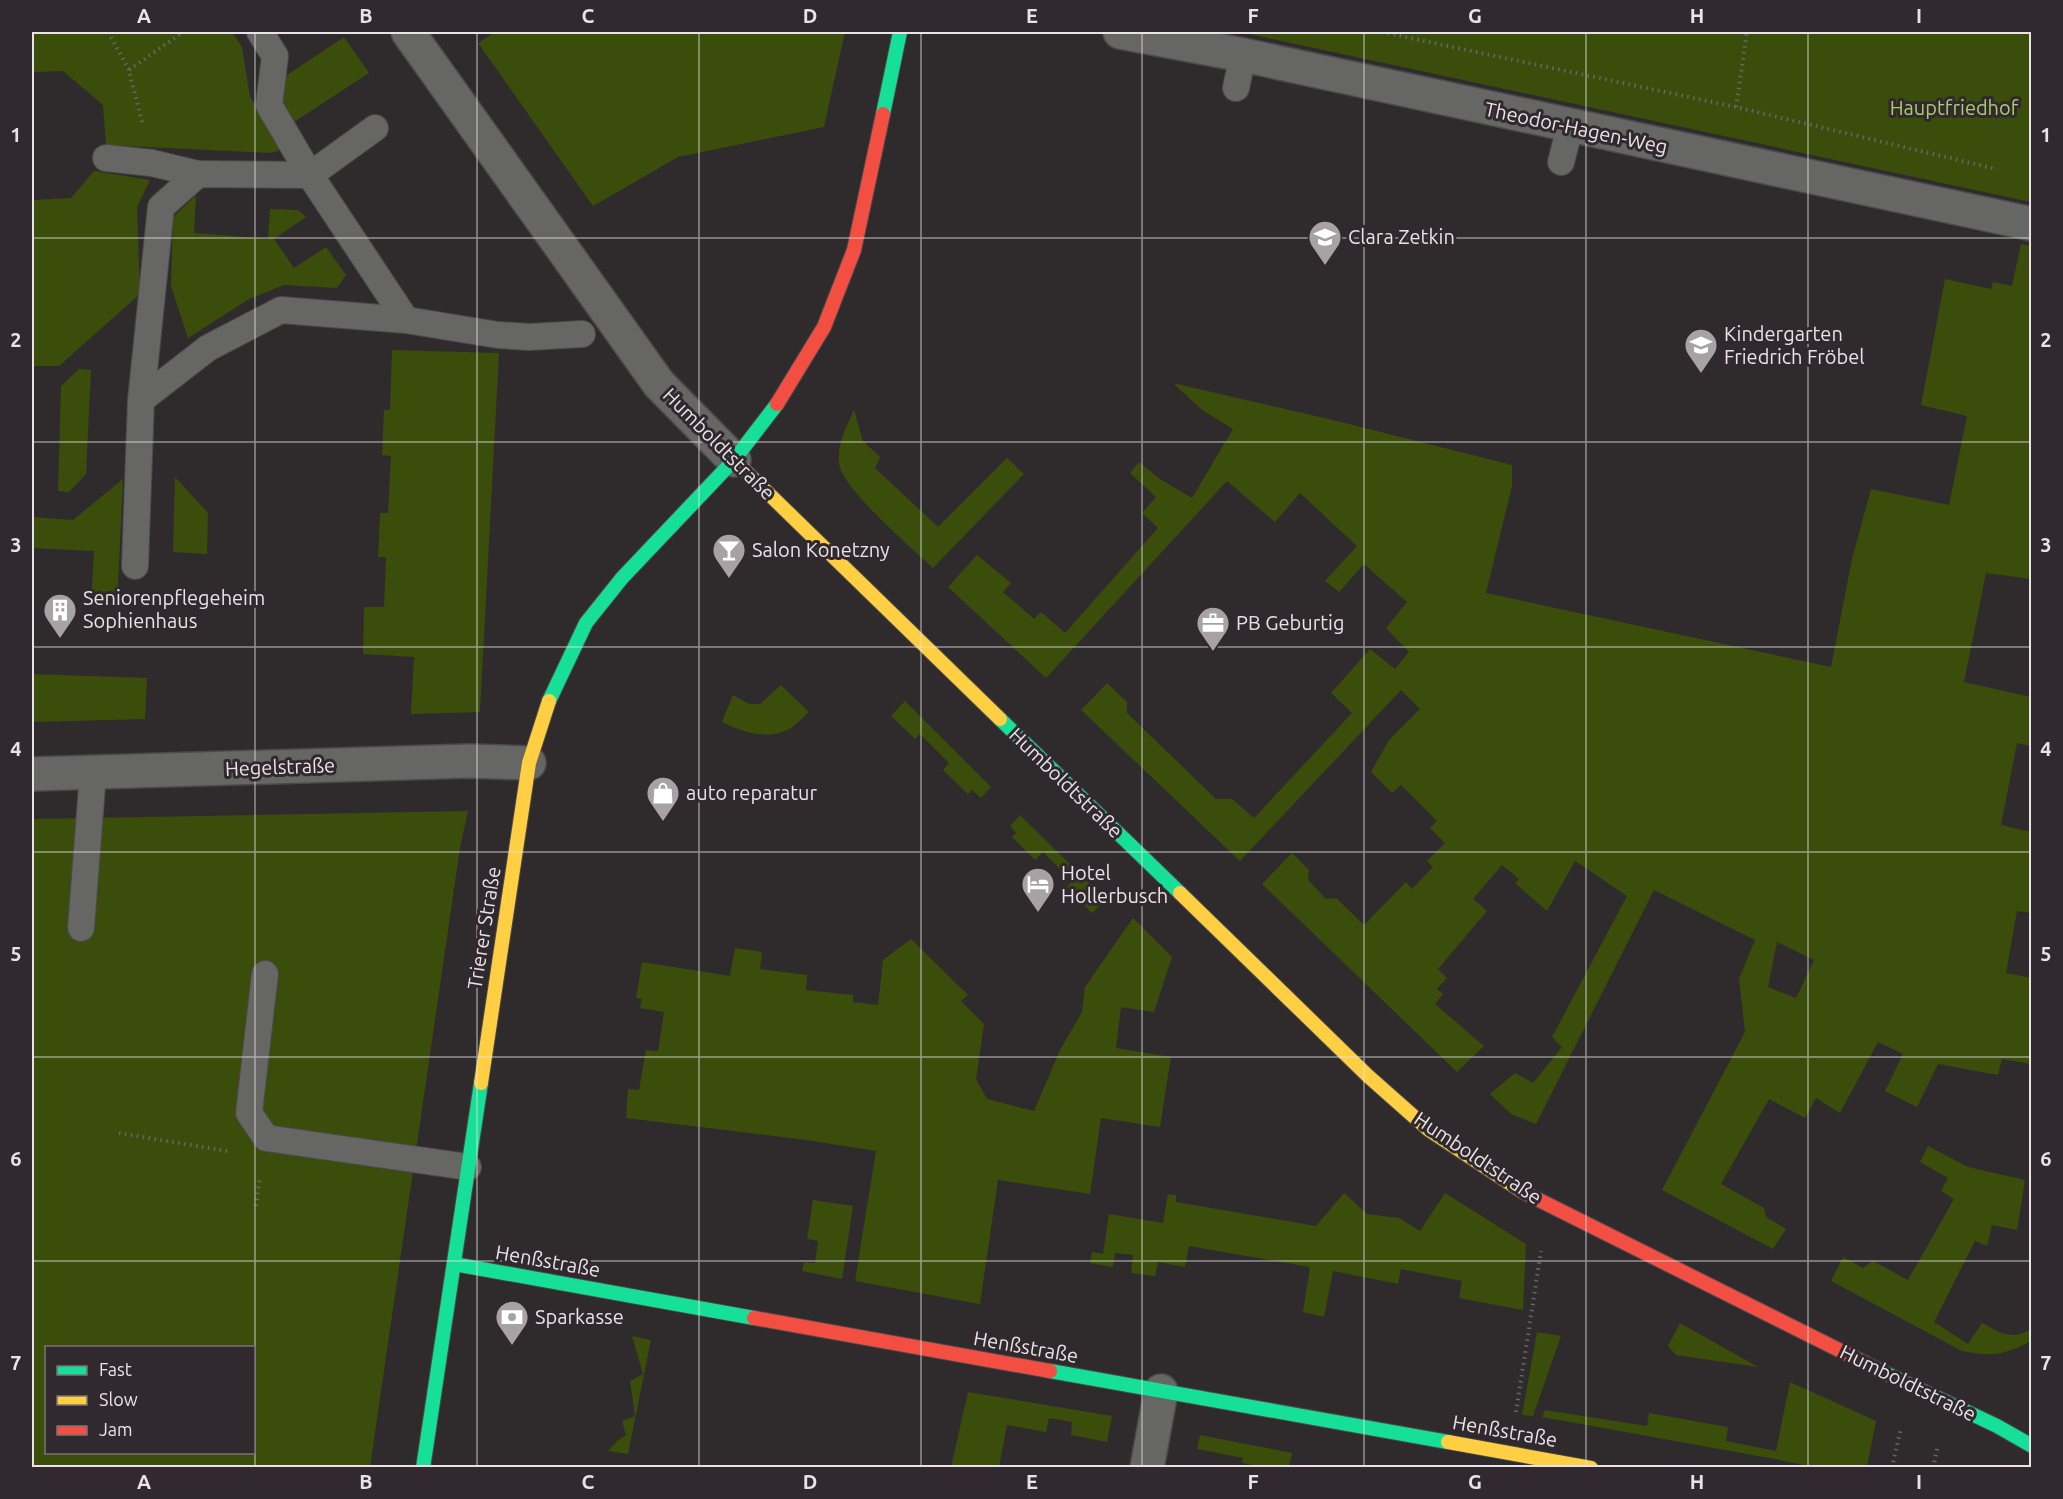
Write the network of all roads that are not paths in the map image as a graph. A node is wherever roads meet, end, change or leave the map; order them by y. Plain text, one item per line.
1 (260, 32) edge
2 (408, 32) edge
3 (900, 32) edge
4 (1120, 32) edge
5 (1243, 55) junction
6 (1236, 88) dead end
7 (1570, 127) junction
8 (375, 128) dead end
9 (106, 158) dead end
10 (1561, 162) dead end
11 (198, 174) junction
12 (310, 175) junction
13 (2031, 224) edge
14 (406, 320) junction
15 (582, 334) dead end
16 (141, 400) junction
17 (734, 460) junction
18 (135, 566) dead end
19 (529, 763) junction
20 (93, 773) junction
21 (32, 774) edge
22 (81, 928) dead end
23 (265, 974) dead end
24 (468, 1167) junction
25 (454, 1264) junction
26 (1161, 1391) junction
27 (2031, 1446) edge
28 (423, 1467) edge
29 (1147, 1467) edge
30 (1592, 1467) edge

1 - 12 lane
2 - 17 street, Humboldtstraße
3 - 17 street, Trierer Straße
4 - 5 street, Theodor-Hagen-Weg
5 - 6 lane
5 - 7 street, Theodor-Hagen-Weg
7 - 10 lane
7 - 13 street, Theodor-Hagen-Weg
8 - 12 lane
9 - 11 lane
11 - 12 lane
11 - 16 lane
12 - 14 lane
14 - 15 lane
14 - 16 lane
16 - 18 lane
17 - 19 street, Trierer Straße
17 - 27 street, Humboldtstraße
19 - 20 street, Hegelstraße
19 - 24 street, Trierer Straße
20 - 21 street, Hegelstraße
20 - 22 lane
23 - 24 lane
24 - 25 street, Trierer Straße
25 - 26 street, Henßstraße
25 - 28 street, Trierer Straße
26 - 29 street
26 - 30 street, Henßstraße

